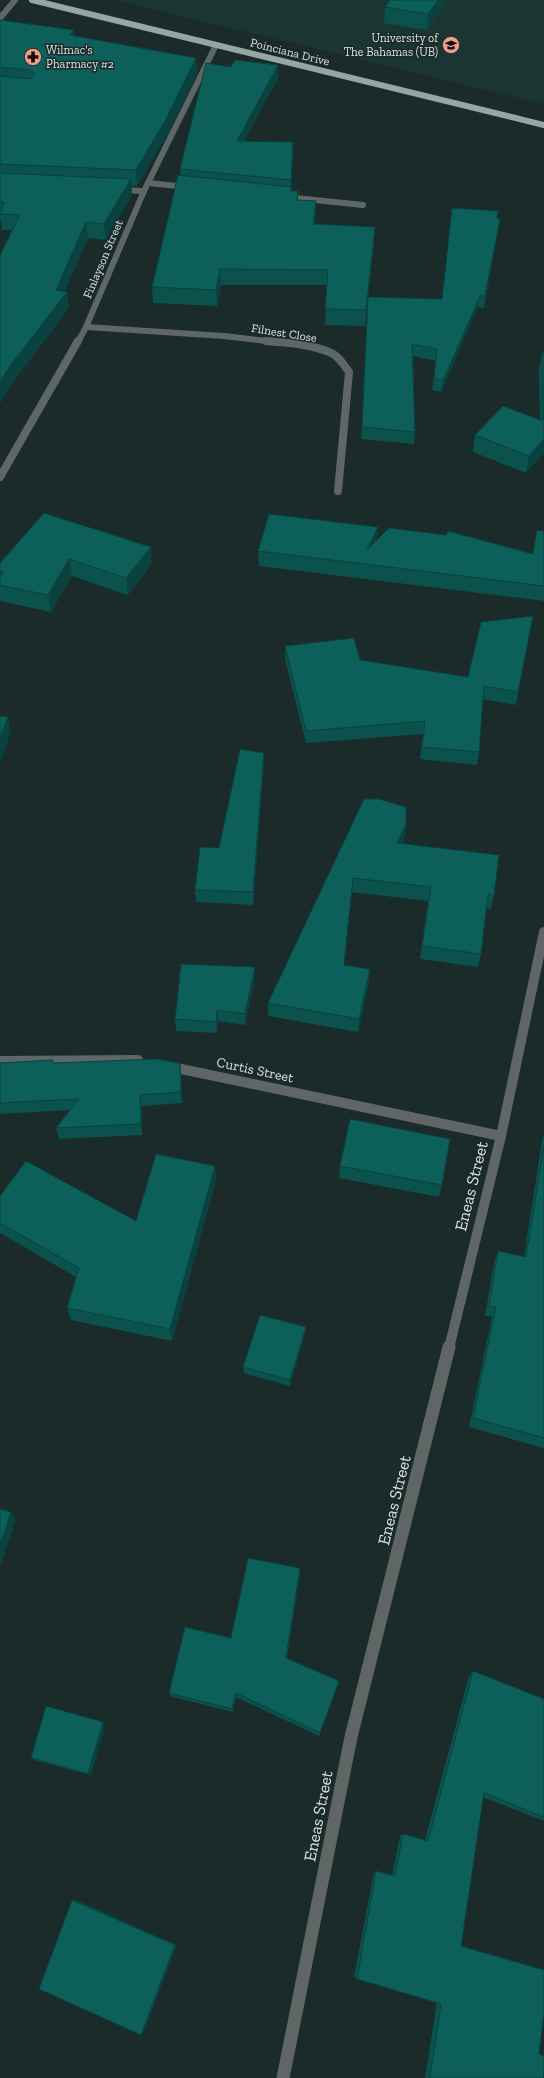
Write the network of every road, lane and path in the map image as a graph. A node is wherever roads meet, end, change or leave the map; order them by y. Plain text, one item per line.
1 (15, 0) edge
2 (32, 0) edge
3 (0, 18) edge
4 (216, 45) junction
5 (544, 125) edge
6 (148, 183) junction
7 (194, 188) edge
8 (114, 190) edge
9 (144, 191) junction
10 (279, 196) edge
11 (363, 206) dead end
12 (86, 327) junction
13 (0, 477) edge
14 (338, 491) dead end
15 (544, 932) edge
16 (0, 1061) edge
17 (501, 1136) junction
18 (283, 2078) edge

1 - 3 street
2 - 4 main road, Poinciana Drive
4 - 5 main road, Poinciana Drive
4 - 6 street, Finlayson Street
6 - 7 street
6 - 9 street, Finlayson Street
8 - 9 street
9 - 12 street, Finlayson Street
10 - 11 street
12 - 13 street, Finlayson Street
12 - 14 street, Filnest Close
15 - 17 street, Eneas Street
16 - 17 street, Curtis Street
17 - 18 street, Eneas Street

